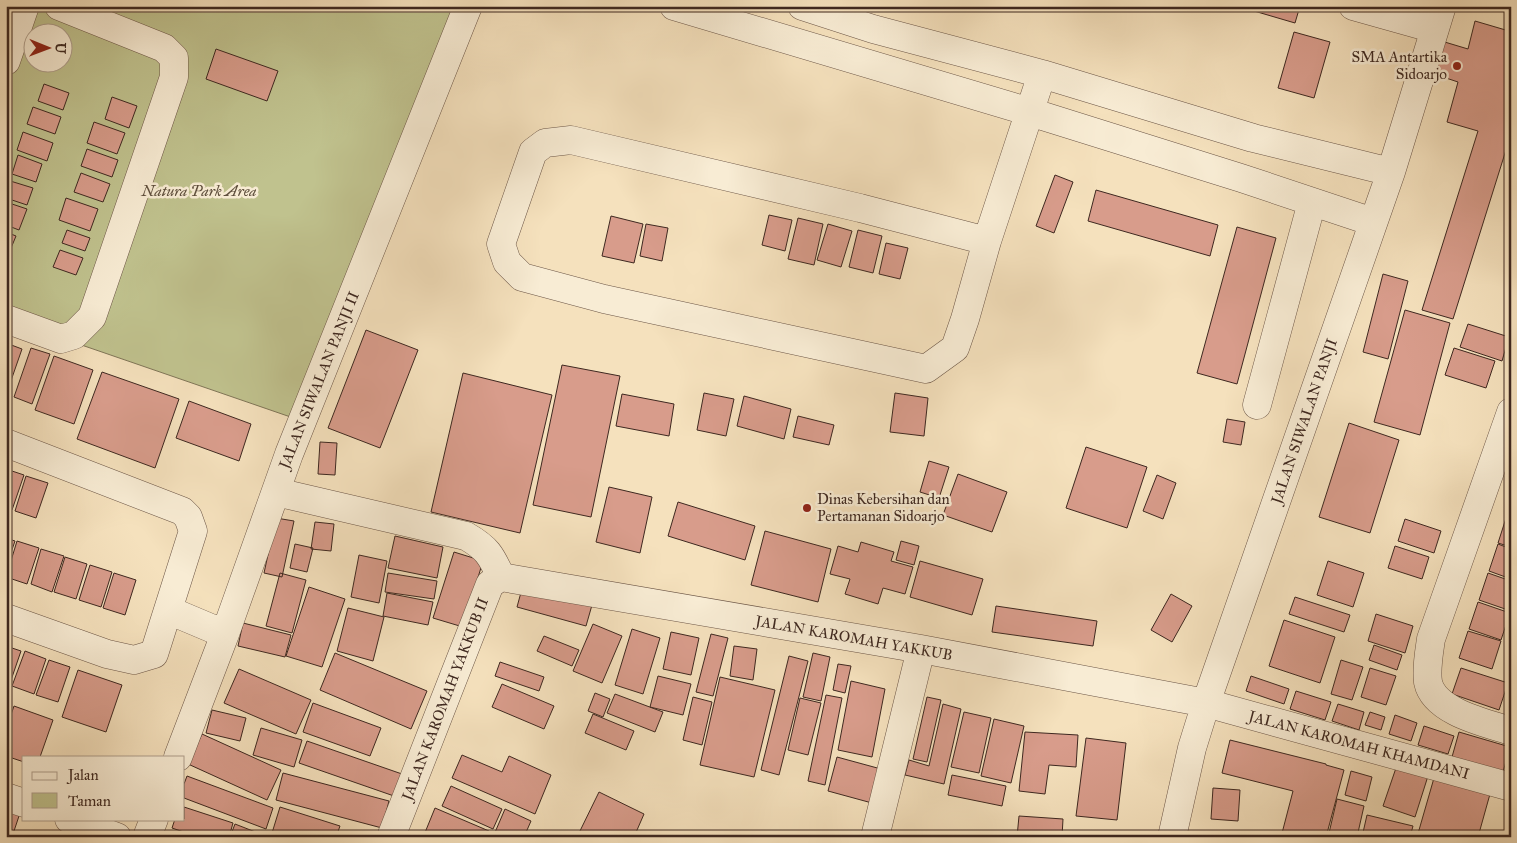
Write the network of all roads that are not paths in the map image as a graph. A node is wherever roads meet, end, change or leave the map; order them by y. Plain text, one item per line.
1 (25, 6) edge
2 (59, 6) edge
3 (468, 6) edge
4 (674, 6) edge
5 (802, 6) edge
6 (1353, 6) edge
7 (1438, 18) edge
8 (6, 60) edge
9 (1042, 74) junction
10 (1030, 112) junction
11 (1253, 138) junction
12 (1391, 172) junction
13 (1241, 178) junction
14 (1312, 202) junction
15 (1373, 222) junction
16 (987, 241) junction
17 (6, 319) edge
18 (1257, 404) dead end
19 (1511, 412) edge
20 (6, 443) edge
21 (276, 492) junction
22 (501, 576) junction
23 (168, 610) junction
24 (6, 618) edge
25 (225, 634) junction
26 (922, 649) junction
27 (1206, 703) junction
28 (1511, 731) edge
29 (178, 756) edge
30 (1511, 786) edge
31 (6, 797) edge
32 (22, 803) edge
33 (71, 820) edge
34 (154, 820) edge
35 (117, 837) edge
36 (147, 837) edge
37 (391, 837) edge
38 (876, 837) edge
39 (1172, 837) edge

1 - 8 street
2 - 17 street
3 - 21 street, JALAN SIWALAN PANJI II
4 - 10 street
5 - 9 street
6 - 7 street
7 - 12 street, JALAN SIWALAN PANJI
9 - 10 street
9 - 11 street
10 - 13 street
10 - 16 street
11 - 12 street
11 - 13 street
12 - 15 street, JALAN SIWALAN PANJI
13 - 14 street
14 - 15 street
14 - 18 street
15 - 27 street, JALAN SIWALAN PANJI
16 - 16 street
19 - 28 street
20 - 23 street
21 - 22 street
21 - 25 street, JALAN SIWALAN PANJI II
22 - 26 street, JALAN KAROMAH YAKKUB
22 - 37 street, JALAN KAROMAH YAKKUB II
23 - 24 street
23 - 25 street
25 - 29 street, JALAN SIWALAN PANJI II
26 - 27 street, JALAN KAROMAH YAKKUB
26 - 38 street
27 - 30 street, JALAN KAROMAH KHAMDANI
27 - 39 street, JALAN SIWALAN PANJI
31 - 32 street
33 - 35 street
34 - 36 street

